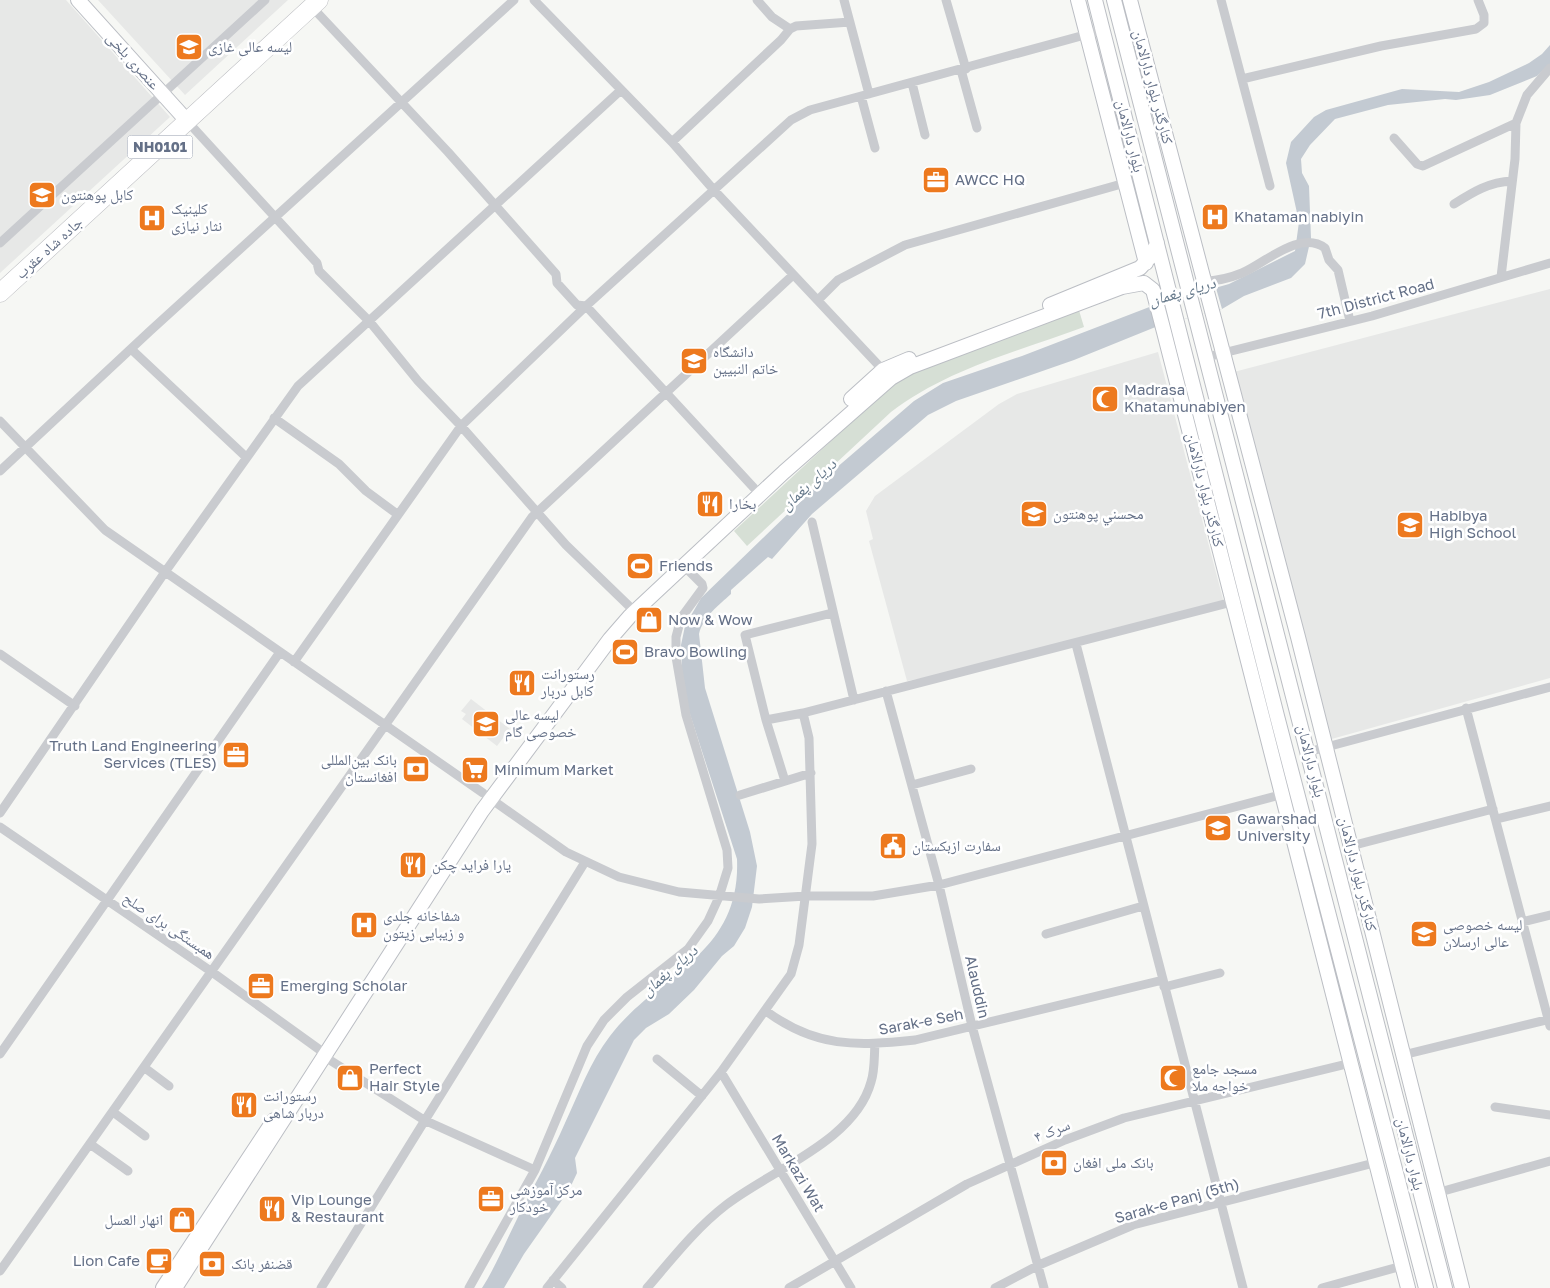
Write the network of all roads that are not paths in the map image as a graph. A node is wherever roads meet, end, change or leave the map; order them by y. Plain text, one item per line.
1 (78, 0) edge
2 (265, 0) edge
3 (514, 0) edge
4 (534, 0) edge
5 (757, 0) edge
6 (844, 0) edge
7 (946, 0) edge
8 (1078, 0) edge
9 (1095, 0) edge
10 (1114, 0) edge
11 (1130, 0) edge
12 (1221, 0) edge
13 (1478, 0) edge
14 (316, 4) edge
15 (850, 22) junction
16 (790, 29) junction
17 (1103, 30) junction
18 (1087, 34) junction
19 (1550, 68) edge
20 (964, 69) junction
21 (1242, 79) junction
22 (912, 83) junction
23 (621, 90) junction
24 (162, 94) junction
25 (865, 95) junction
26 (400, 103) junction
27 (188, 122) junction
28 (1516, 123) junction
29 (977, 128) dead end
30 (925, 135) dead end
31 (1394, 138) dead end
32 (672, 142) junction
33 (875, 148) dead end
34 (1512, 180) junction
35 (1125, 183) junction
36 (1270, 186) dead end
37 (713, 189) junction
38 (1454, 204) dead end
39 (494, 207) junction
40 (1150, 216) junction
41 (274, 217) junction
42 (1169, 218) junction
43 (0, 242) edge
44 (1158, 244) junction
45 (1146, 263) junction
46 (1550, 263) edge
47 (793, 275) junction
48 (1501, 277) junction
49 (1206, 286) junction
50 (0, 293) edge
51 (818, 300) junction
52 (586, 306) junction
53 (1350, 321) junction
54 (370, 322) junction
55 (131, 349) junction
56 (1223, 353) junction
57 (1207, 357) junction
58 (1188, 363) junction
59 (1173, 366) junction
60 (883, 370) junction
61 (666, 394) junction
62 (274, 418) junction
63 (0, 421) edge
64 (1224, 424) junction
65 (461, 426) junction
66 (1205, 429) junction
67 (25, 448) junction
68 (246, 457) junction
69 (0, 471) edge
70 (754, 488) junction
71 (537, 511) junction
72 (397, 514) junction
73 (726, 520) junction
74 (812, 522) dead end
75 (684, 566) junction
76 (165, 572) junction
77 (1248, 597) junction
78 (1233, 601) junction
79 (628, 606) junction
80 (832, 613) junction
81 (1076, 644) junction
82 (280, 652) junction
83 (0, 654) edge
84 (294, 662) junction
85 (1550, 687) edge
86 (886, 691) junction
87 (854, 700) junction
88 (75, 706) junction
89 (1466, 708) junction
90 (803, 713) junction
91 (1270, 718) junction
92 (766, 720) junction
93 (384, 725) junction
94 (1325, 747) junction
95 (1308, 752) junction
96 (971, 769) dead end
97 (811, 773) junction
98 (785, 781) junction
99 (912, 785) junction
100 (1284, 794) junction
101 (740, 795) dead end
102 (487, 796) junction
103 (1550, 806) edge
104 (1493, 809) junction
105 (0, 813) edge
106 (1496, 819) junction
107 (0, 827) edge
108 (1124, 836) junction
109 (1351, 846) junction
110 (584, 862) junction
111 (939, 885) junction
112 (806, 896) junction
113 (722, 897) junction
114 (106, 900) junction
115 (1143, 906) junction
116 (1550, 915) edge
117 (1522, 922) junction
118 (1046, 934) dead end
119 (212, 972) junction
120 (1220, 973) dead end
121 (1164, 984) junction
122 (766, 1011) junction
123 (1549, 1022) edge
124 (972, 1026) junction
125 (875, 1044) junction
126 (323, 1053) junction
127 (0, 1054) edge
128 (1403, 1055) junction
129 (657, 1060) dead end
130 (1351, 1063) junction
131 (145, 1068) junction
132 (721, 1072) junction
133 (169, 1086) dead end
134 (702, 1096) junction
135 (1194, 1100) junction
136 (1495, 1107) dead end
137 (286, 1110) junction
138 (113, 1112) junction
139 (1550, 1115) edge
140 (424, 1120) junction
141 (145, 1136) dead end
142 (90, 1144) junction
143 (1550, 1161) edge
144 (1010, 1163) junction
145 (1374, 1163) junction
146 (780, 1169) junction
147 (535, 1170) junction
148 (128, 1171) dead end
149 (1440, 1192) junction
150 (1220, 1203) junction
151 (835, 1260) junction
152 (1039, 1265) junction
153 (1402, 1266) junction
154 (0, 1271) edge
155 (550, 1284) edge
156 (162, 1288) edge
157 (175, 1288) edge
158 (321, 1288) edge
159 (468, 1288) edge
160 (562, 1288) edge
161 (648, 1288) edge
162 (790, 1288) edge
163 (851, 1288) edge
164 (995, 1288) edge
165 (1044, 1288) edge
166 (1243, 1288) edge
167 (1322, 1288) edge
168 (1408, 1288) edge
169 (1426, 1288) edge
170 (1444, 1288) edge
171 (1462, 1288) edge

1 - 24 main road, عنصری بلخی
2 - 24 street
3 - 26 street
4 - 23 street
5 - 16 street
6 - 15 street
7 - 20 street
8 - 18 main road
9 - 17 main road, بلوار دارالامان
10 - 42 main road, بلوار دارالامان
11 - 49 main road, کنارگذر بلوار دارالامان
12 - 21 street
13 - 21 street
14 - 26 street
14 - 27 highway, جاده شاه عقرب / NH0101
15 - 16 street
15 - 25 street
16 - 32 street
17 - 18 street
17 - 40 main road, بلوار دارالامان
18 - 20 street
18 - 35 main road
19 - 28 street
20 - 22 street
20 - 29 street
21 - 36 street
22 - 25 street
22 - 30 street
23 - 32 street
23 - 39 street
24 - 27 main road, عنصری بلخی
24 - 43 street
25 - 33 street
25 - 37 street
26 - 39 street
26 - 41 street
27 - 41 street
27 - 50 highway, جاده شاه عقرب / NH0101
28 - 31 street
28 - 34 street
32 - 37 street
34 - 38 street
34 - 48 street
35 - 45 main road
35 - 51 street
37 - 47 street
37 - 52 street
39 - 52 street
39 - 54 street
40 - 42 main road
40 - 44 main road, بلوار دارالامان
41 - 54 street
41 - 55 street
42 - 57 main road, بلوار دارالامان
44 - 45 main road
44 - 58 main road, بلوار دارالامان
45 - 60 main road
46 - 48 street, 7th District Road
47 - 51 street
47 - 61 street
48 - 53 street, 7th District Road
49 - 53 street
49 - 56 main road, کنارگذر بلوار دارالامان
51 - 60 street
52 - 61 street
52 - 65 street
53 - 56 street, 7th District Road
54 - 62 street
54 - 65 street
55 - 67 street
55 - 68 street
56 - 57 street, 7th District Road
56 - 94 main road, کنارگذر بلوار دارالامان
57 - 64 main road, بلوار دارالامان
58 - 59 main road
58 - 66 main road, بلوار دارالامان
59 - 73 main road, کنارگذر بلوار دارالامان
59 - 78 main road, کنارگذر بلوار دارالامان
60 - 70 main road
61 - 70 street
61 - 71 street
62 - 68 street
62 - 72 street
63 - 67 street
64 - 66 main road
64 - 95 main road, بلوار دارالامان
65 - 71 street
65 - 72 street
66 - 77 main road, بلوار دارالامان
67 - 69 street
67 - 76 street
68 - 76 street
70 - 73 main road
71 - 79 street
71 - 93 street
72 - 84 street
73 - 75 main road
73 - 79 main road
74 - 80 street
75 - 102 main road
75 - 113 street
76 - 82 street
76 - 88 street
77 - 78 street
77 - 91 main road, بلوار دارالامان
78 - 81 street
78 - 91 main road, کنارگذر بلوار دارالامان
79 - 102 main road
80 - 87 street
80 - 92 street
81 - 86 street
81 - 108 street
82 - 84 street
82 - 114 street
83 - 88 street
84 - 93 street
85 - 89 street
86 - 87 street
86 - 99 street, Alauddin
87 - 90 street
88 - 105 street
89 - 94 street
89 - 104 street
90 - 92 street
90 - 97 street
91 - 100 main road, کنارگذر بلوار دارالامان
91 - 169 main road, بلوار دارالامان
92 - 98 street
93 - 102 street
93 - 119 street
94 - 95 street
94 - 109 main road, کنارگذر بلوار دارالامان
95 - 170 main road, بلوار دارالامان
96 - 99 street
97 - 98 street
97 - 112 street
98 - 101 street
99 - 111 street, Alauddin
100 - 108 street
100 - 130 main road, کنارگذر بلوار دارالامان
102 - 110 street
102 - 126 main road
103 - 106 street
104 - 106 street
104 - 109 street
106 - 117 street
107 - 114 street, همبستگی برای صلح
108 - 111 street
108 - 115 street
109 - 128 main road, کنارگذر بلوار دارالامان
110 - 113 street
110 - 140 street
111 - 112 street
111 - 124 street, Alauddin
112 - 113 street
112 - 122 street
113 - 147 street
114 - 119 street, همبستگی برای صلح
114 - 127 street
115 - 118 street
115 - 121 street
116 - 117 street
117 - 123 street
119 - 126 street, همبستگی برای صلح
119 - 131 street
120 - 121 street, Sarak-e Seh
121 - 124 street, Sarak-e Seh
121 - 135 street
122 - 125 street
122 - 132 street
123 - 128 street
124 - 125 street, Sarak-e Seh
124 - 144 street, Alauddin
125 - 146 street, Sarak-e Seh
126 - 137 main road
126 - 140 street, همبستگی برای صلح
128 - 149 main road, کنارگذر بلوار دارالامان
129 - 134 street
130 - 135 street, سرک ۴
130 - 145 main road, کنارگذر بلوار دارالامان
131 - 133 street
131 - 138 street
132 - 134 street
132 - 146 street, Markazi Wat
134 - 155 street
135 - 144 street, سرک ۴
135 - 150 street
136 - 139 street
137 - 156 main road
137 - 157 main road
138 - 141 street
138 - 142 street
140 - 147 street, همبستگی برای صلح
140 - 158 street
142 - 148 street
142 - 154 street
143 - 149 street
144 - 151 street, سرک ۴
144 - 152 street, Alauddin
145 - 150 street, Sarak-e Panj (5th)
145 - 153 main road, کنارگذر بلوار دارالامان
146 - 151 street, Markazi Wat
146 - 161 street, Sarak-e Seh
147 - 159 street
149 - 171 main road, کنارگذر بلوار دارالامان
150 - 152 street, Sarak-e Panj (5th)
150 - 166 street
151 - 162 street, سرک ۴
151 - 163 street, Markazi Wat
152 - 164 street, Sarak-e Panj (5th)
152 - 165 street, Alauddin
153 - 167 street
153 - 168 main road, کنارگذر بلوار دارالامان
155 - 160 street

